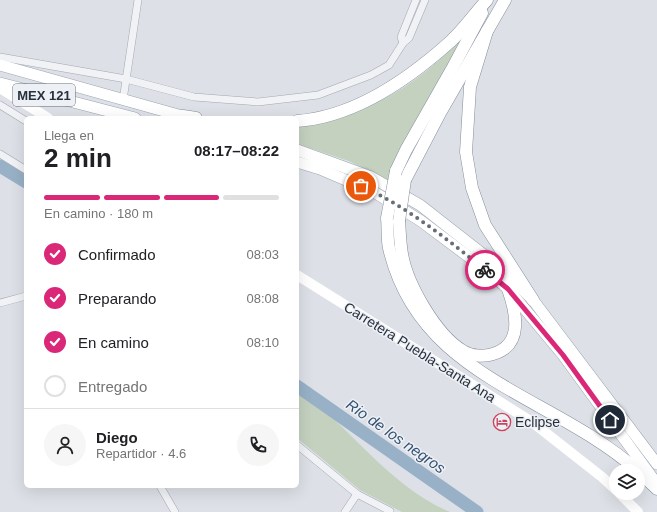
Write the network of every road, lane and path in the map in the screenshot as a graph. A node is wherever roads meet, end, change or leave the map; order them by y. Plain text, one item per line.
1 (138, 0) edge
2 (416, 0) edge
3 (425, 0) edge
4 (488, 0) edge
5 (505, 0) edge
6 (487, 31) junction
7 (403, 43) junction
8 (0, 57) edge
9 (0, 65) edge
10 (126, 79) junction
11 (0, 83) edge
12 (0, 88) edge
13 (123, 100) junction
14 (0, 104) edge
15 (45, 116) edge
16 (127, 116) edge
17 (182, 116) edge
18 (24, 121) edge
19 (299, 121) edge
20 (299, 151) edge
21 (0, 154) edge
22 (299, 163) edge
23 (24, 169) edge
24 (299, 277) edge
25 (508, 289) junction
26 (24, 297) edge
27 (533, 300) junction
28 (0, 303) edge
29 (299, 446) edge
30 (630, 464) edge
31 (657, 464) edge
32 (645, 478) edge
33 (609, 484) edge
34 (657, 484) edge
35 (161, 488) edge
36 (657, 489) edge
37 (357, 494) junction
38 (626, 500) edge
39 (390, 511) edge
40 (175, 512) edge
41 (345, 512) edge
42 (638, 512) edge

1 - 10 street
2 - 7 street
3 - 7 street
4 - 19 highway
4 - 30 highway, bridge
5 - 6 highway
6 - 25 highway, bridge
6 - 27 highway
7 - 10 street
8 - 10 street
9 - 13 main road, MEX 121
10 - 13 street
11 - 16 main road, MEX 121
12 - 15 street
13 - 17 main road, MEX 121
14 - 18 street
20 - 27 main road
21 - 23 street
22 - 25 main road
24 - 33 street, Carretera Puebla-Santa Ana
25 - 34 main road
26 - 28 street
27 - 31 main road
29 - 37 street
32 - 36 highway
35 - 40 street
37 - 39 street
37 - 41 street
38 - 42 street

